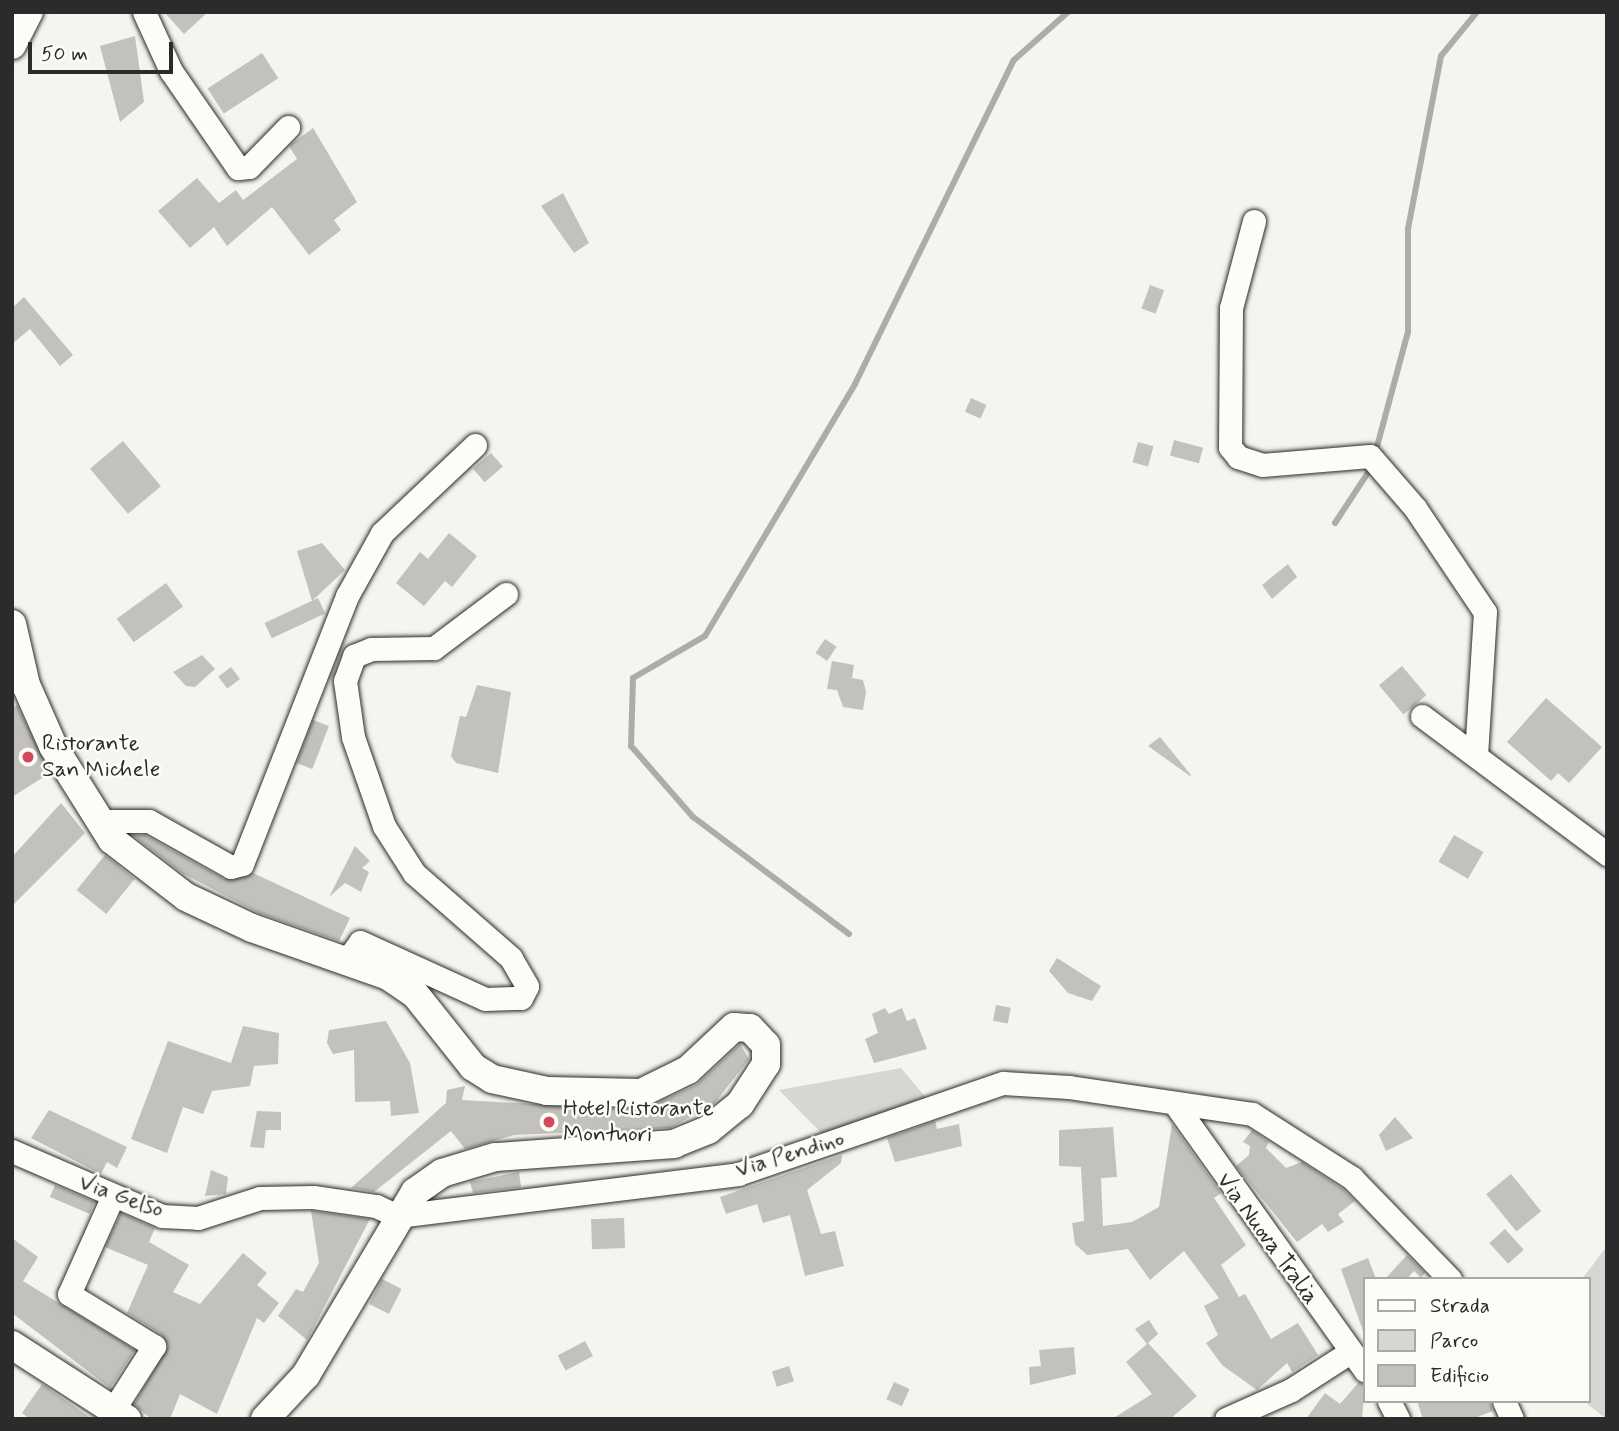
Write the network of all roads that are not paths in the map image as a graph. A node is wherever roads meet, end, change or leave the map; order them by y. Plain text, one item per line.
1 (29, 12) edge
2 (144, 12) edge
3 (12, 45) edge
4 (288, 127) dead end
5 (1254, 222) dead end
6 (475, 445) dead end
7 (506, 594) dead end
8 (12, 624) edge
9 (17, 665) edge
10 (1422, 716) dead end
11 (1476, 755) junction
12 (100, 821) junction
13 (1607, 854) edge
14 (347, 960) junction
15 (1175, 1104) junction
16 (12, 1151) edge
17 (113, 1198) junction
18 (397, 1216) junction
19 (1449, 1277) edge
20 (12, 1345) edge
21 (1350, 1352) junction
22 (1364, 1369) edge
23 (1390, 1403) edge
24 (1505, 1403) edge
25 (120, 1414) edge
26 (265, 1419) edge
27 (1226, 1419) edge
28 (1398, 1419) edge
29 (1512, 1419) edge

1 - 3 main road
2 - 4 street
5 - 11 street
6 - 12 street
7 - 14 street
8 - 9 main road
9 - 12 main road
10 - 11 street
11 - 13 street
12 - 14 main road
14 - 18 main road
15 - 18 street, Via Pendino
15 - 19 street, Via Pendino
15 - 21 street, Via Nuova Tralia
16 - 17 street, Via Gelso
17 - 18 street, Via Gelso
17 - 25 street
18 - 26 main road
20 - 25 main road
21 - 22 street, Via Nuova Tralia
21 - 27 street
23 - 28 street
24 - 29 street

